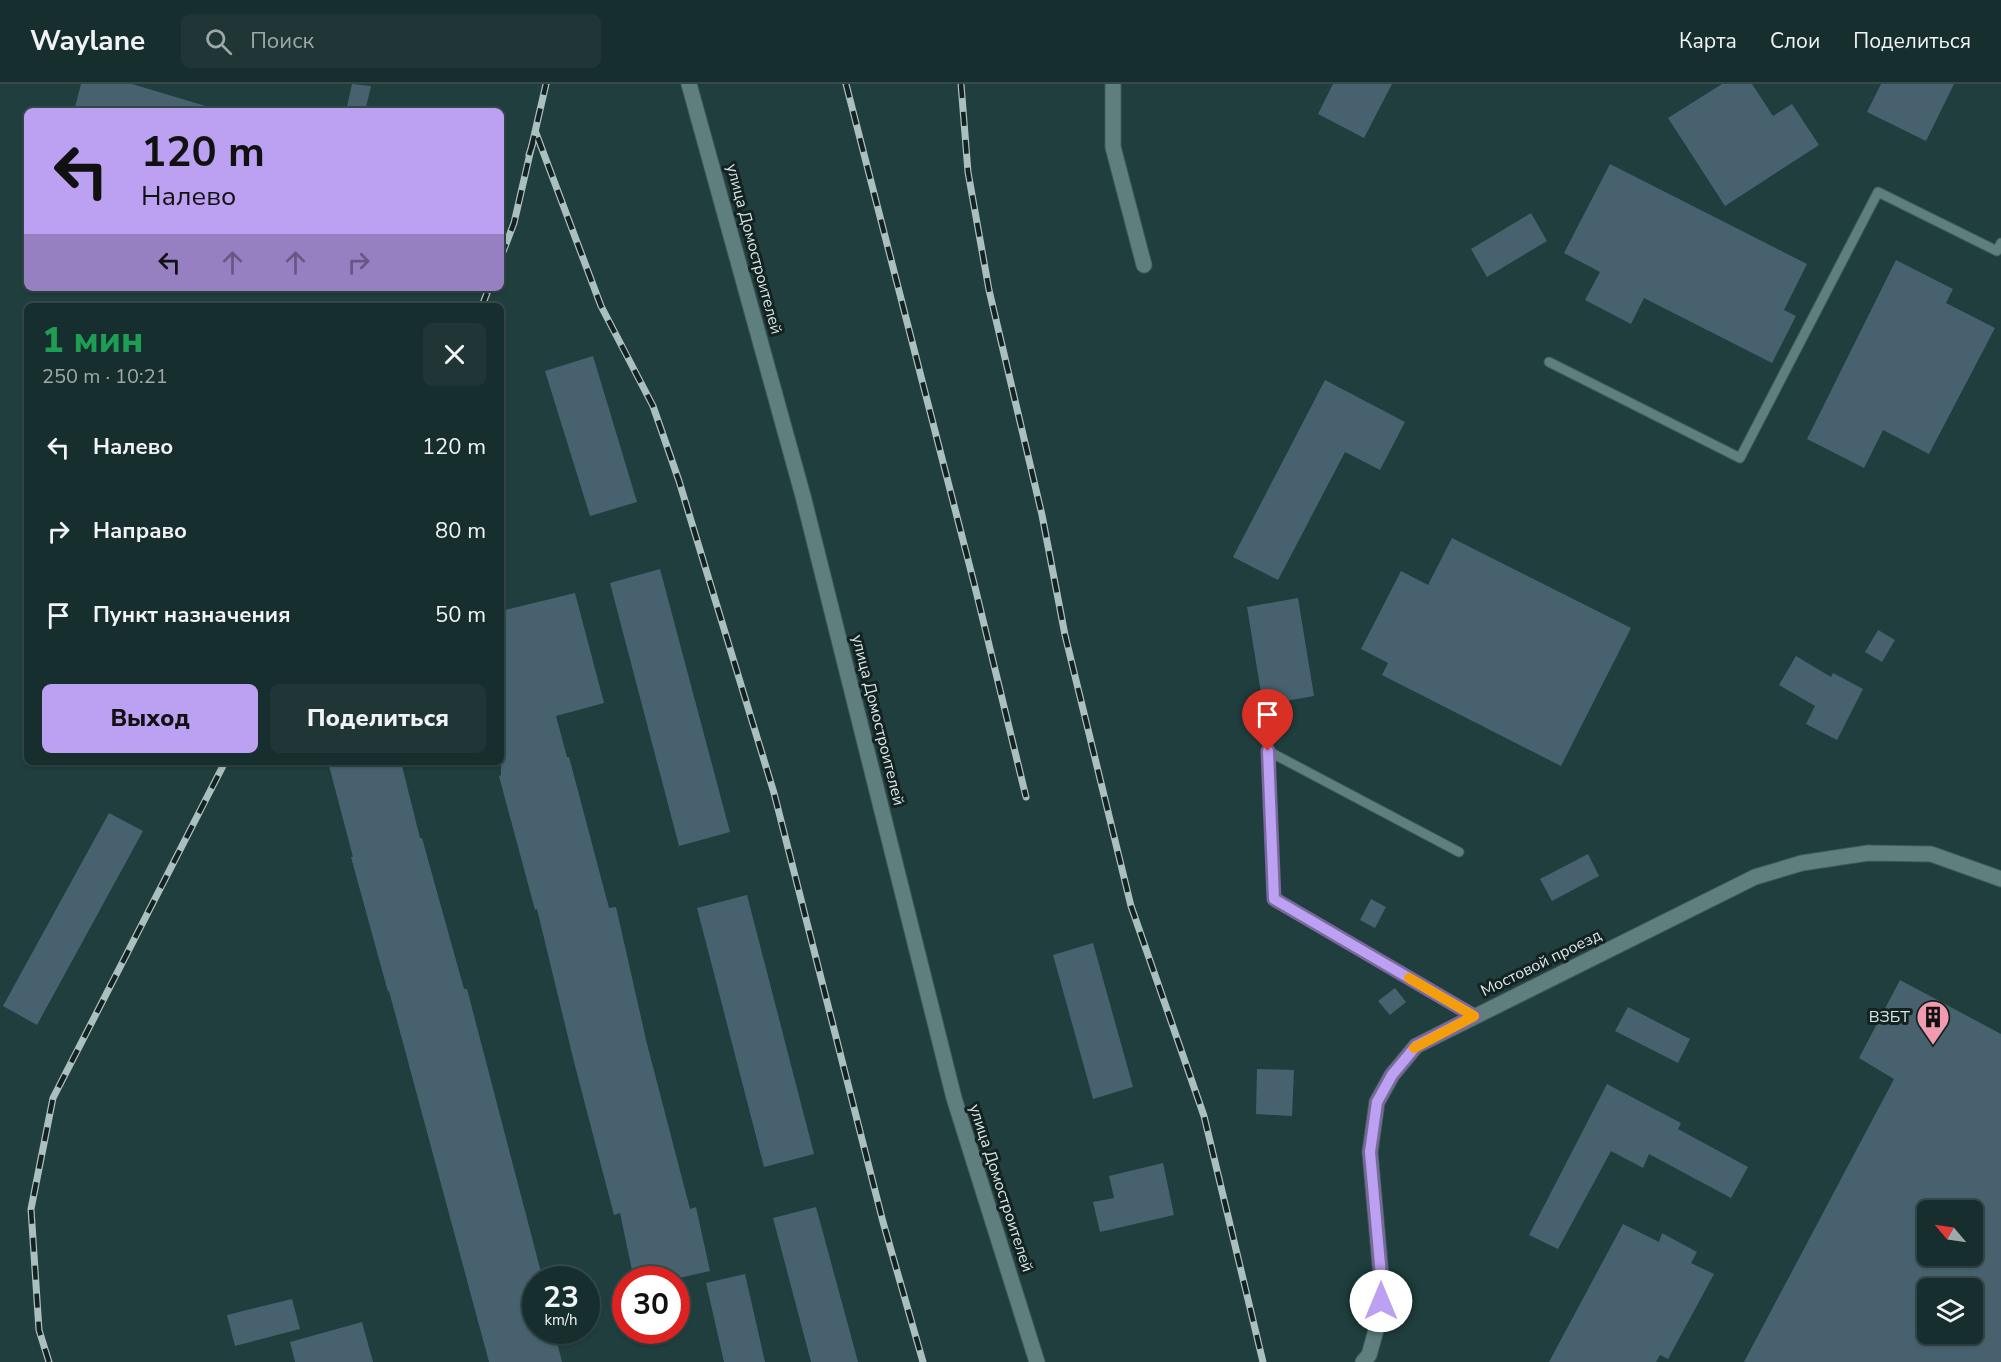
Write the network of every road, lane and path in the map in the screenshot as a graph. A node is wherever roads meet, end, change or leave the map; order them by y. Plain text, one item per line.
1 (689, 84) edge
2 (1113, 84) edge
3 (2001, 243) edge
4 (1144, 265) dead end
5 (1549, 362) dead end
6 (1459, 852) dead end
7 (2001, 879) edge
8 (1474, 1016) junction
9 (1037, 1362) edge
10 (1363, 1362) edge

1 - 9 street, улица Домостроителей
2 - 4 street
3 - 5 lane
6 - 8 lane
7 - 8 street, Мостовой проезд
8 - 10 street, Мостовой проезд

